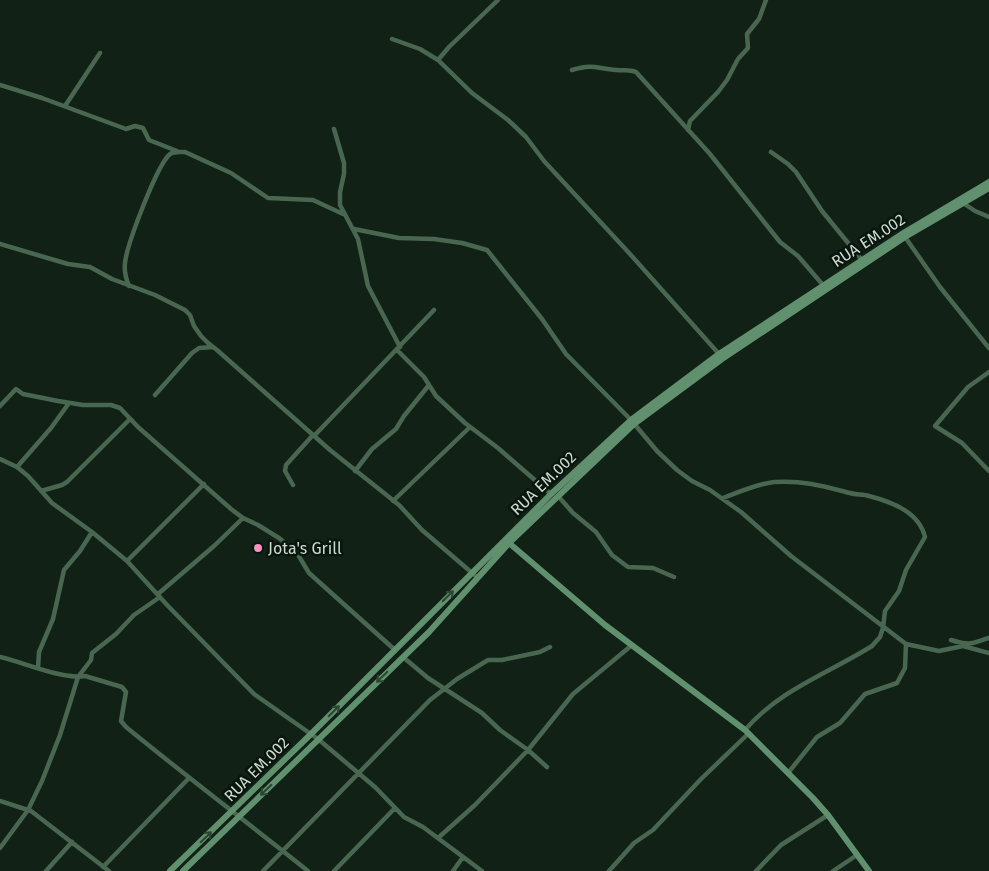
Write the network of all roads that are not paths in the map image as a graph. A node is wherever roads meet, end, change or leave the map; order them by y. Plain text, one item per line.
1 (498, 0) edge
2 (766, 0) edge
3 (392, 38) dead end
4 (100, 54) dead end
5 (438, 60) junction
6 (572, 70) dead end
7 (0, 85) edge
8 (65, 106) junction
9 (334, 129) dead end
10 (688, 130) junction
11 (177, 151) junction
12 (771, 152) dead end
13 (989, 182) edge
14 (989, 188) edge
15 (963, 203) junction
16 (343, 214) junction
17 (989, 217) edge
18 (354, 229) junction
19 (906, 237) junction
20 (0, 244) edge
21 (862, 260) junction
22 (823, 285) junction
23 (129, 286) junction
24 (434, 310) dead end
25 (214, 348) junction
26 (989, 348) edge
27 (398, 349) junction
28 (719, 354) junction
29 (989, 372) edge
30 (429, 386) junction
31 (155, 395) dead end
32 (69, 403) junction
33 (0, 406) edge
34 (130, 419) junction
35 (632, 422) junction
36 (470, 427) junction
37 (313, 435) junction
38 (0, 461) edge
39 (16, 467) junction
40 (355, 471) junction
41 (989, 471) edge
42 (204, 484) junction
43 (293, 485) dead end
44 (42, 491) junction
45 (551, 494) junction
46 (558, 496) junction
47 (722, 498) junction
48 (394, 501) junction
49 (243, 518) junction
50 (92, 532) junction
51 (510, 543) junction
52 (127, 561) junction
53 (472, 573) junction
54 (674, 576) dead end
55 (478, 578) junction
56 (159, 596) junction
57 (884, 628) junction
58 (989, 638) edge
59 (950, 640) dead end
60 (906, 644) junction
61 (632, 645) junction
62 (550, 648) dead end
63 (394, 650) junction
64 (989, 653) edge
65 (0, 657) edge
66 (403, 657) junction
67 (38, 668) junction
68 (78, 677) junction
69 (445, 688) junction
70 (747, 731) junction
71 (311, 734) junction
72 (318, 739) junction
73 (528, 750) junction
74 (546, 767) dead end
75 (788, 772) junction
76 (357, 773) junction
77 (188, 778) junction
78 (0, 801) edge
79 (395, 808) junction
80 (28, 810) junction
81 (232, 812) junction
82 (828, 815) junction
83 (239, 816) junction
84 (438, 838) junction
85 (72, 842) junction
86 (0, 848) edge
87 (283, 851) junction
88 (857, 855) junction
89 (463, 857) junction
90 (103, 867) junction
91 (46, 871) edge
92 (108, 871) edge
93 (170, 871) edge
94 (182, 871) edge
95 (263, 871) edge
96 (308, 871) edge
97 (334, 871) edge
98 (453, 871) edge
99 (482, 871) edge
100 (609, 871) edge
101 (756, 871) edge
102 (833, 871) edge
103 (869, 871) edge

1 - 5 street
2 - 10 street
3 - 5 street
4 - 8 street
5 - 28 street
6 - 10 street
7 - 8 street
8 - 11 street
9 - 16 street
10 - 22 street
11 - 16 street
11 - 23 street
12 - 21 street
13 - 21 street, RUA EM.002
14 - 15 street, RUA EM.002
15 - 17 street
15 - 19 street, RUA EM.002
16 - 18 street
18 - 27 street
18 - 35 street
19 - 26 street
19 - 35 street, RUA EM.002
20 - 23 street
21 - 22 street, RUA EM.002
22 - 28 street, RUA EM.002
23 - 25 street
24 - 27 street
25 - 31 street
25 - 37 street
27 - 30 street
27 - 37 street
28 - 35 street, RUA EM.002
29 - 41 street
30 - 36 street
30 - 40 street
32 - 33 street
32 - 34 street
32 - 39 street
34 - 42 street
34 - 44 street
35 - 45 street, RUA EM.002
35 - 46 street, RUA EM.002
35 - 47 street
36 - 45 street
36 - 48 street
37 - 40 street
37 - 43 street
38 - 39 street
39 - 44 street
40 - 48 street
42 - 49 street
42 - 52 street
44 - 50 street
45 - 53 street, RUA EM.002
46 - 51 street, RUA EM.002
46 - 54 street
47 - 57 street
47 - 57 street
48 - 53 street
49 - 56 street
49 - 63 street
50 - 52 street
50 - 67 street
51 - 55 street, RUA EM.002
51 - 61 street
52 - 56 street
53 - 55 street
63 -> 53 street, RUA EM.002
55 - 66 street, RUA EM.002
56 - 68 street
56 - 71 street
57 - 60 street
57 - 70 street
58 - 59 street
60 - 64 street
60 - 75 street
61 - 70 street
61 - 73 street
62 - 69 street
71 -> 63 street, RUA EM.002
65 - 67 street
66 - 69 street
66 -> 72 street, RUA EM.002
67 - 68 street
68 - 77 street
68 - 80 street
69 - 73 street
69 - 76 street
70 - 75 street
70 - 100 street
71 - 72 street
71 - 81 street, RUA EM.002
72 - 76 street
72 -> 83 street, RUA EM.002
73 - 74 street
73 - 84 street
75 - 82 street
76 - 79 street
76 - 87 street
77 - 81 street
77 - 90 street
78 - 80 street
79 - 84 street
79 - 97 street
80 - 85 street
80 - 86 street
81 - 83 street
93 -> 81 street, RUA EM.002
82 - 88 street
82 - 101 street
83 - 87 street
83 - 94 street, RUA EM.002
84 - 89 street
85 - 90 street
85 - 91 street
87 - 95 street
87 - 96 street
88 - 102 street
88 - 103 street
89 - 98 street
89 - 99 street
90 - 92 street

